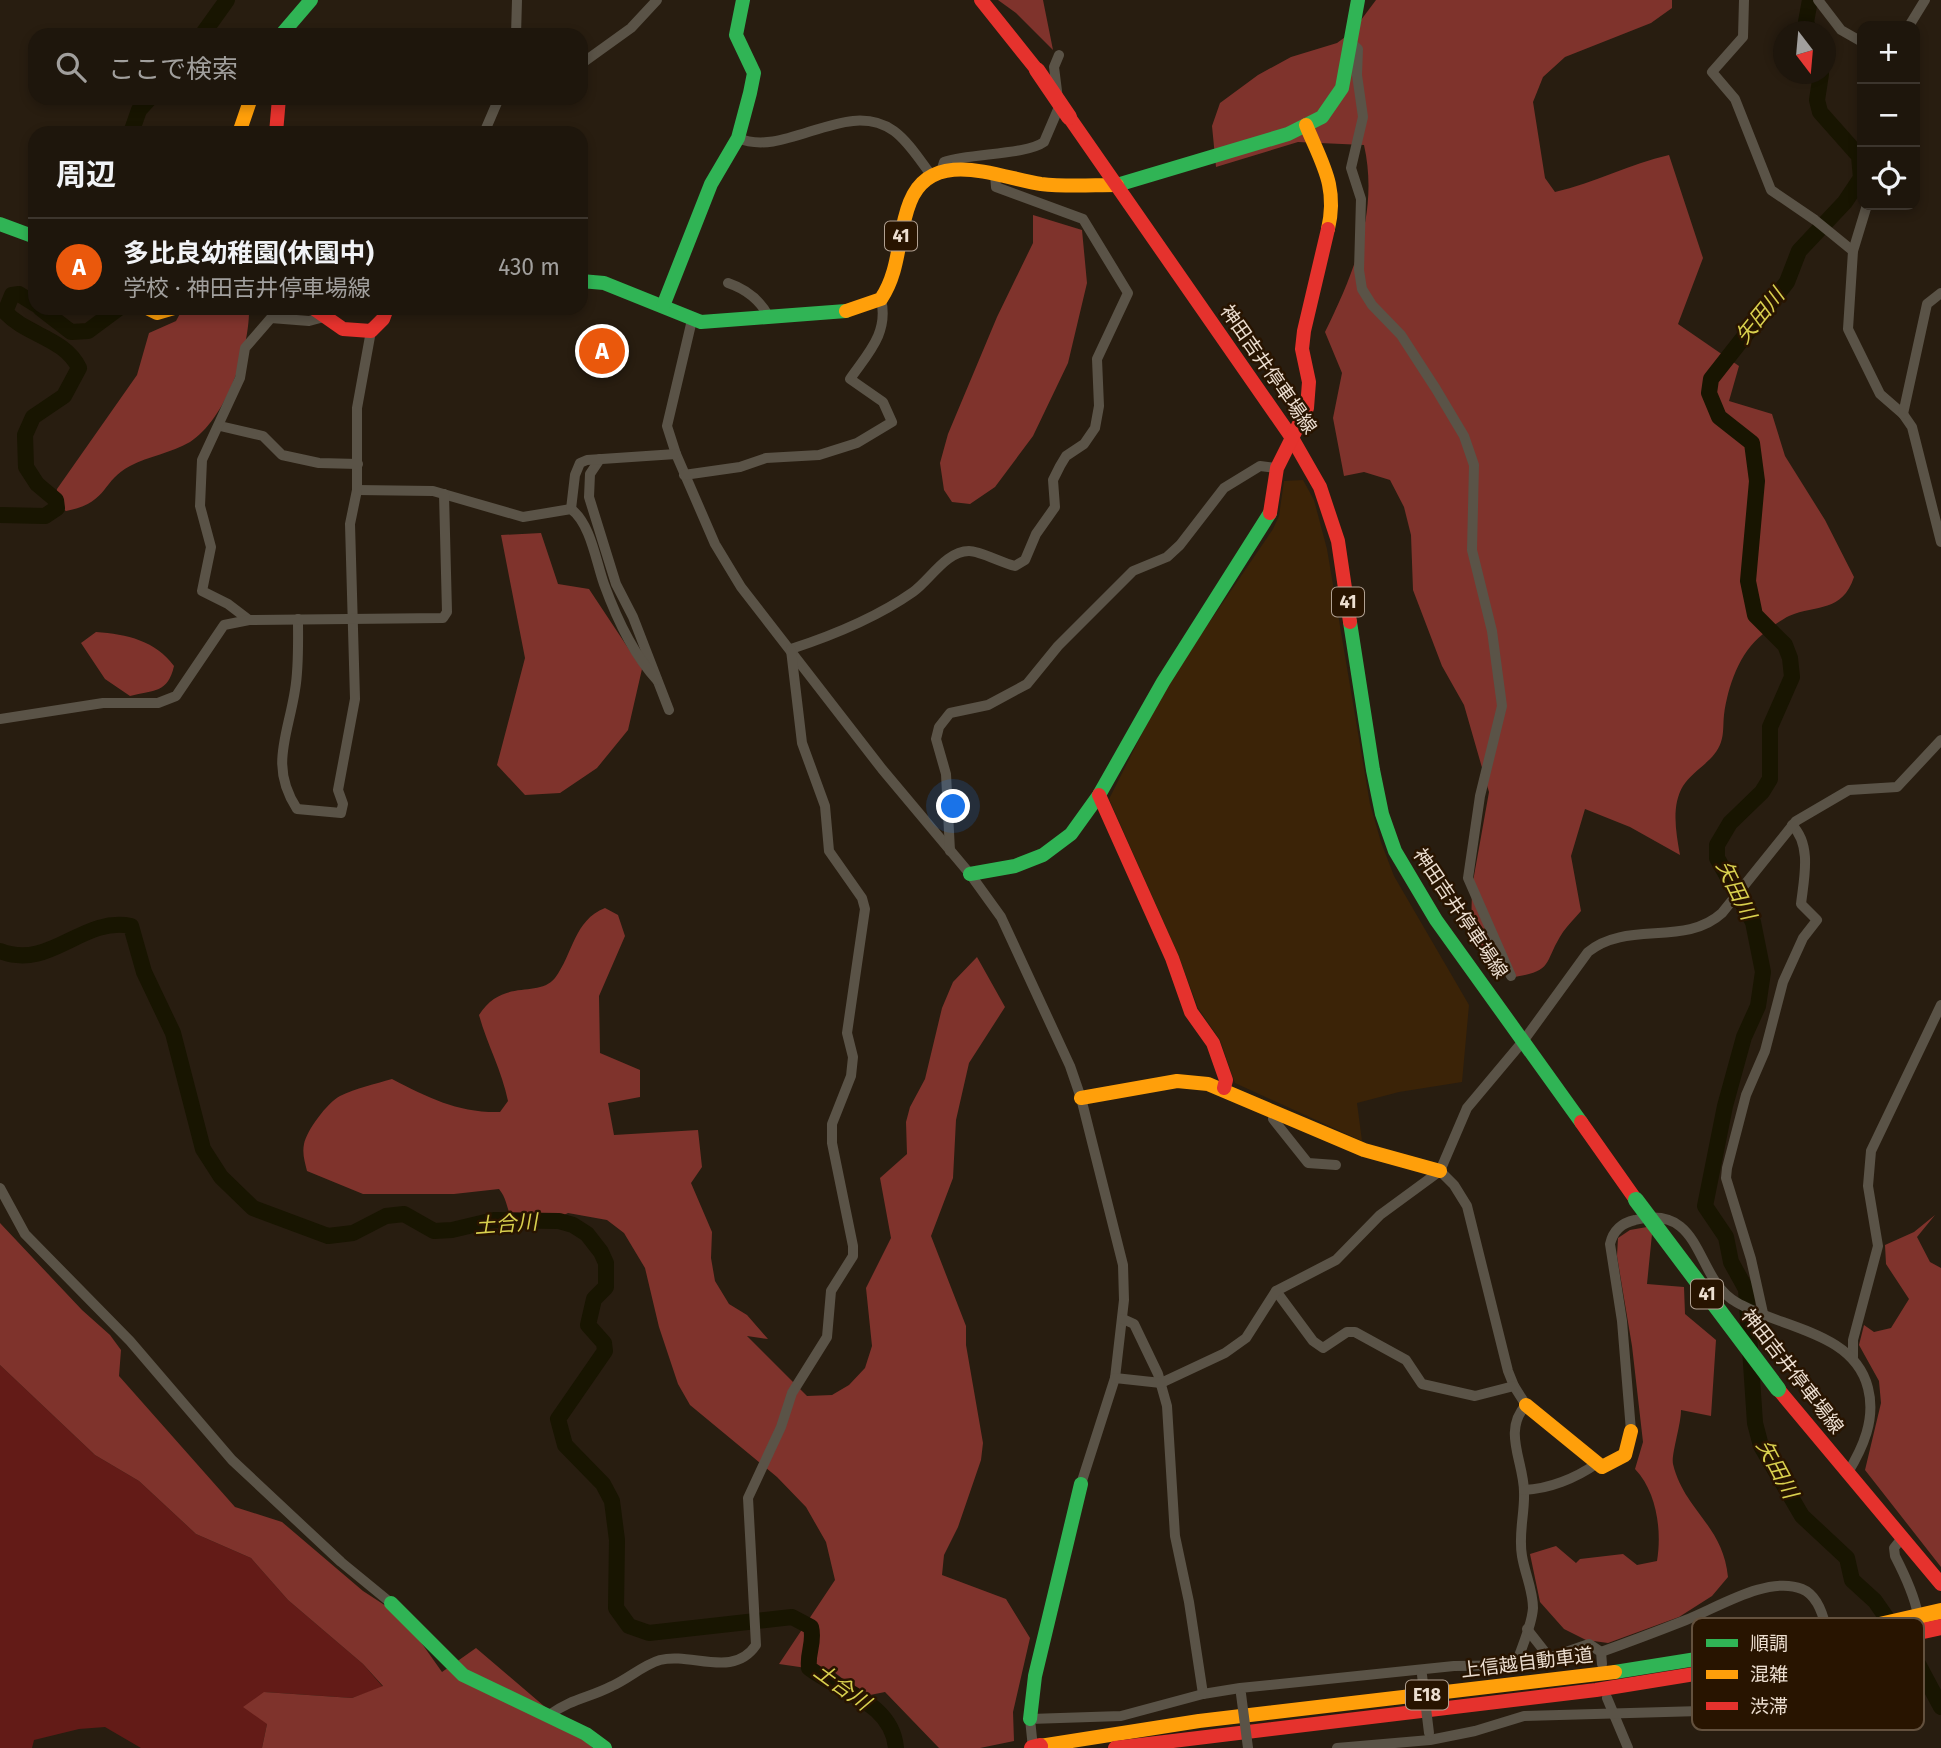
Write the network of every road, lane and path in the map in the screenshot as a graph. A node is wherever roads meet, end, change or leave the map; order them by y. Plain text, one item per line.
1 (310, 0) edge
2 (517, 0) edge
3 (657, 0) edge
4 (743, 0) edge
5 (982, 0) edge
6 (1358, 0) edge
7 (1744, 0) edge
8 (1924, 0) edge
9 (1819, 2) edge
10 (1912, 21) edge
11 (287, 28) edge
12 (516, 28) edge
13 (1857, 39) edge
14 (1349, 41) junction
15 (1059, 55) dead end
16 (588, 59) edge
17 (249, 105) edge
18 (278, 105) edge
19 (497, 105) edge
20 (1306, 125) junction
21 (241, 126) edge
22 (277, 126) edge
23 (487, 126) edge
24 (738, 138) junction
25 (937, 174) junction
26 (995, 175) junction
27 (1117, 184) junction
28 (1865, 210) edge
29 (0, 224) edge
30 (28, 234) edge
31 (1853, 251) junction
32 (588, 282) edge
33 (727, 283) dead end
34 (1941, 293) edge
35 (881, 299) junction
36 (663, 306) junction
37 (315, 315) edge
38 (321, 315) edge
39 (384, 315) edge
40 (769, 317) junction
41 (692, 320) junction
42 (371, 331) junction
43 (1903, 414) junction
44 (220, 426) junction
45 (1292, 438) junction
46 (676, 454) junction
47 (600, 459) junction
48 (358, 464) junction
49 (1277, 468) junction
50 (684, 475) junction
51 (358, 490) junction
52 (444, 494) junction
53 (571, 509) junction
54 (1941, 542) edge
55 (350, 618) junction
56 (249, 620) junction
57 (298, 620) junction
58 (791, 649) junction
59 (657, 680) junction
60 (669, 710) dead end
61 (0, 719) edge
62 (1941, 740) edge
63 (1099, 795) junction
64 (1792, 825) junction
65 (950, 851) junction
66 (970, 874) junction
67 (1511, 976) dead end
68 (1941, 1005) edge
69 (1524, 1040) junction
70 (1224, 1088) junction
71 (1081, 1098) junction
72 (1275, 1111) junction
73 (1336, 1165) dead end
74 (1440, 1171) junction
75 (0, 1188) edge
76 (1276, 1291) junction
77 (1759, 1312) junction
78 (1122, 1319) junction
79 (1853, 1358) junction
80 (1115, 1378) junction
81 (1161, 1383) junction
82 (1514, 1386) junction
83 (1526, 1405) junction
84 (1631, 1431) joint
85 (1596, 1464) junction
86 (1847, 1474) junction
87 (1081, 1484) joint
88 (1524, 1490) junction
89 (1902, 1538) junction
90 (1941, 1584) edge
91 (391, 1603) joint
92 (1941, 1611) edge
93 (1824, 1618) edge
94 (1917, 1618) edge
95 (1527, 1629) junction
96 (1924, 1639) edge
97 (1601, 1652) junction
98 (1549, 1657) junction
99 (1692, 1662) edge
100 (1602, 1664) dead end
101 (1516, 1665) junction
102 (1692, 1671) edge
103 (1421, 1672) junction
104 (1240, 1691) junction
105 (1203, 1693) junction
106 (1607, 1698) dead end
107 (1692, 1710) edge
108 (1611, 1712) junction
109 (549, 1715) junction
110 (1030, 1719) junction
111 (1430, 1737) junction
112 (1035, 1747) edge
113 (605, 1748) edge
114 (1115, 1748) edge
115 (1248, 1748) edge
116 (1337, 1748) edge
117 (1628, 1748) edge

1 - 11 main road
2 - 12 street
3 - 16 street
4 - 24 main road
5 - 27 main road, 神田吉井停車場線 / 41, bridge
6 - 14 main road
7 - 31 street
8 - 10 street
9 - 13 street
14 - 20 main road
14 - 67 street
15 - 25 street
17 - 21 main road
18 - 22 main road
19 - 23 street
20 - 27 main road
20 - 45 main road
24 - 25 street
24 - 36 main road
25 - 26 main road
25 - 35 main road, 41
26 - 27 main road
26 - 58 street
27 - 45 main road, 神田吉井停車場線 / 41
28 - 31 street
29 - 30 main road
31 - 43 street
32 - 36 main road
33 - 40 street
34 - 43 street
35 - 40 main road
35 - 50 street
36 - 41 main road
37 - 44 street
38 - 42 main road
39 - 42 main road
40 - 41 main road
41 - 46 street
42 - 48 street
43 - 54 street
44 - 48 street
44 - 56 street
45 - 49 main road
45 - 69 main road, 神田吉井停車場線 / 41
46 - 47 street
46 - 50 street
47 - 53 street
47 - 59 street
48 - 51 street
49 - 63 main road
49 - 65 street
50 - 58 street
51 - 52 street
51 - 55 street
52 - 53 street
52 - 55 street
53 - 59 street
55 - 57 street
55 - 57 street
56 - 57 street
56 - 61 street
58 - 65 street
58 - 109 street
59 - 60 street
62 - 64 street
63 - 66 main road
63 - 70 main road
64 - 69 street
64 - 77 street
65 - 66 street
66 - 71 street
68 - 79 street
69 - 74 street
69 - 86 main road, 神田吉井停車場線 / 41, bridge
70 - 71 main road
70 - 72 main road
71 - 78 street
72 - 73 street
72 - 74 main road
74 - 76 street
74 - 82 street
75 - 91 street
76 - 81 street
76 - 82 street
77 - 79 street
77 - 84 street
78 - 80 street
78 - 81 street
79 - 86 street
80 - 81 street
80 - 87 street
81 - 105 street
82 - 83 street
83 - 85 main road
83 - 88 street
84 - 85 main road
85 - 88 street
86 - 89 main road, 神田吉井停車場線 / 41
87 - 110 main road
88 - 95 street
89 - 90 main road, 神田吉井停車場線 / 41
89 - 96 street
91 - 109 main road
92 - 94 main road, 上信越自動車道 / E18, bridge
93 - 97 street
95 - 98 street
95 - 101 street
97 - 98 street
97 - 100 street
98 - 101 street
99 - 112 main road, 上信越自動車道 / E18
101 - 103 street
102 - 114 main road, 上信越自動車道 / E18
103 - 104 street
103 - 111 street, bridge
104 - 105 street
104 - 115 street, bridge
105 - 110 street
106 - 108 street
107 - 108 street
108 - 111 street
108 - 117 street
109 - 113 main road
110 - 112 street
111 - 116 street

